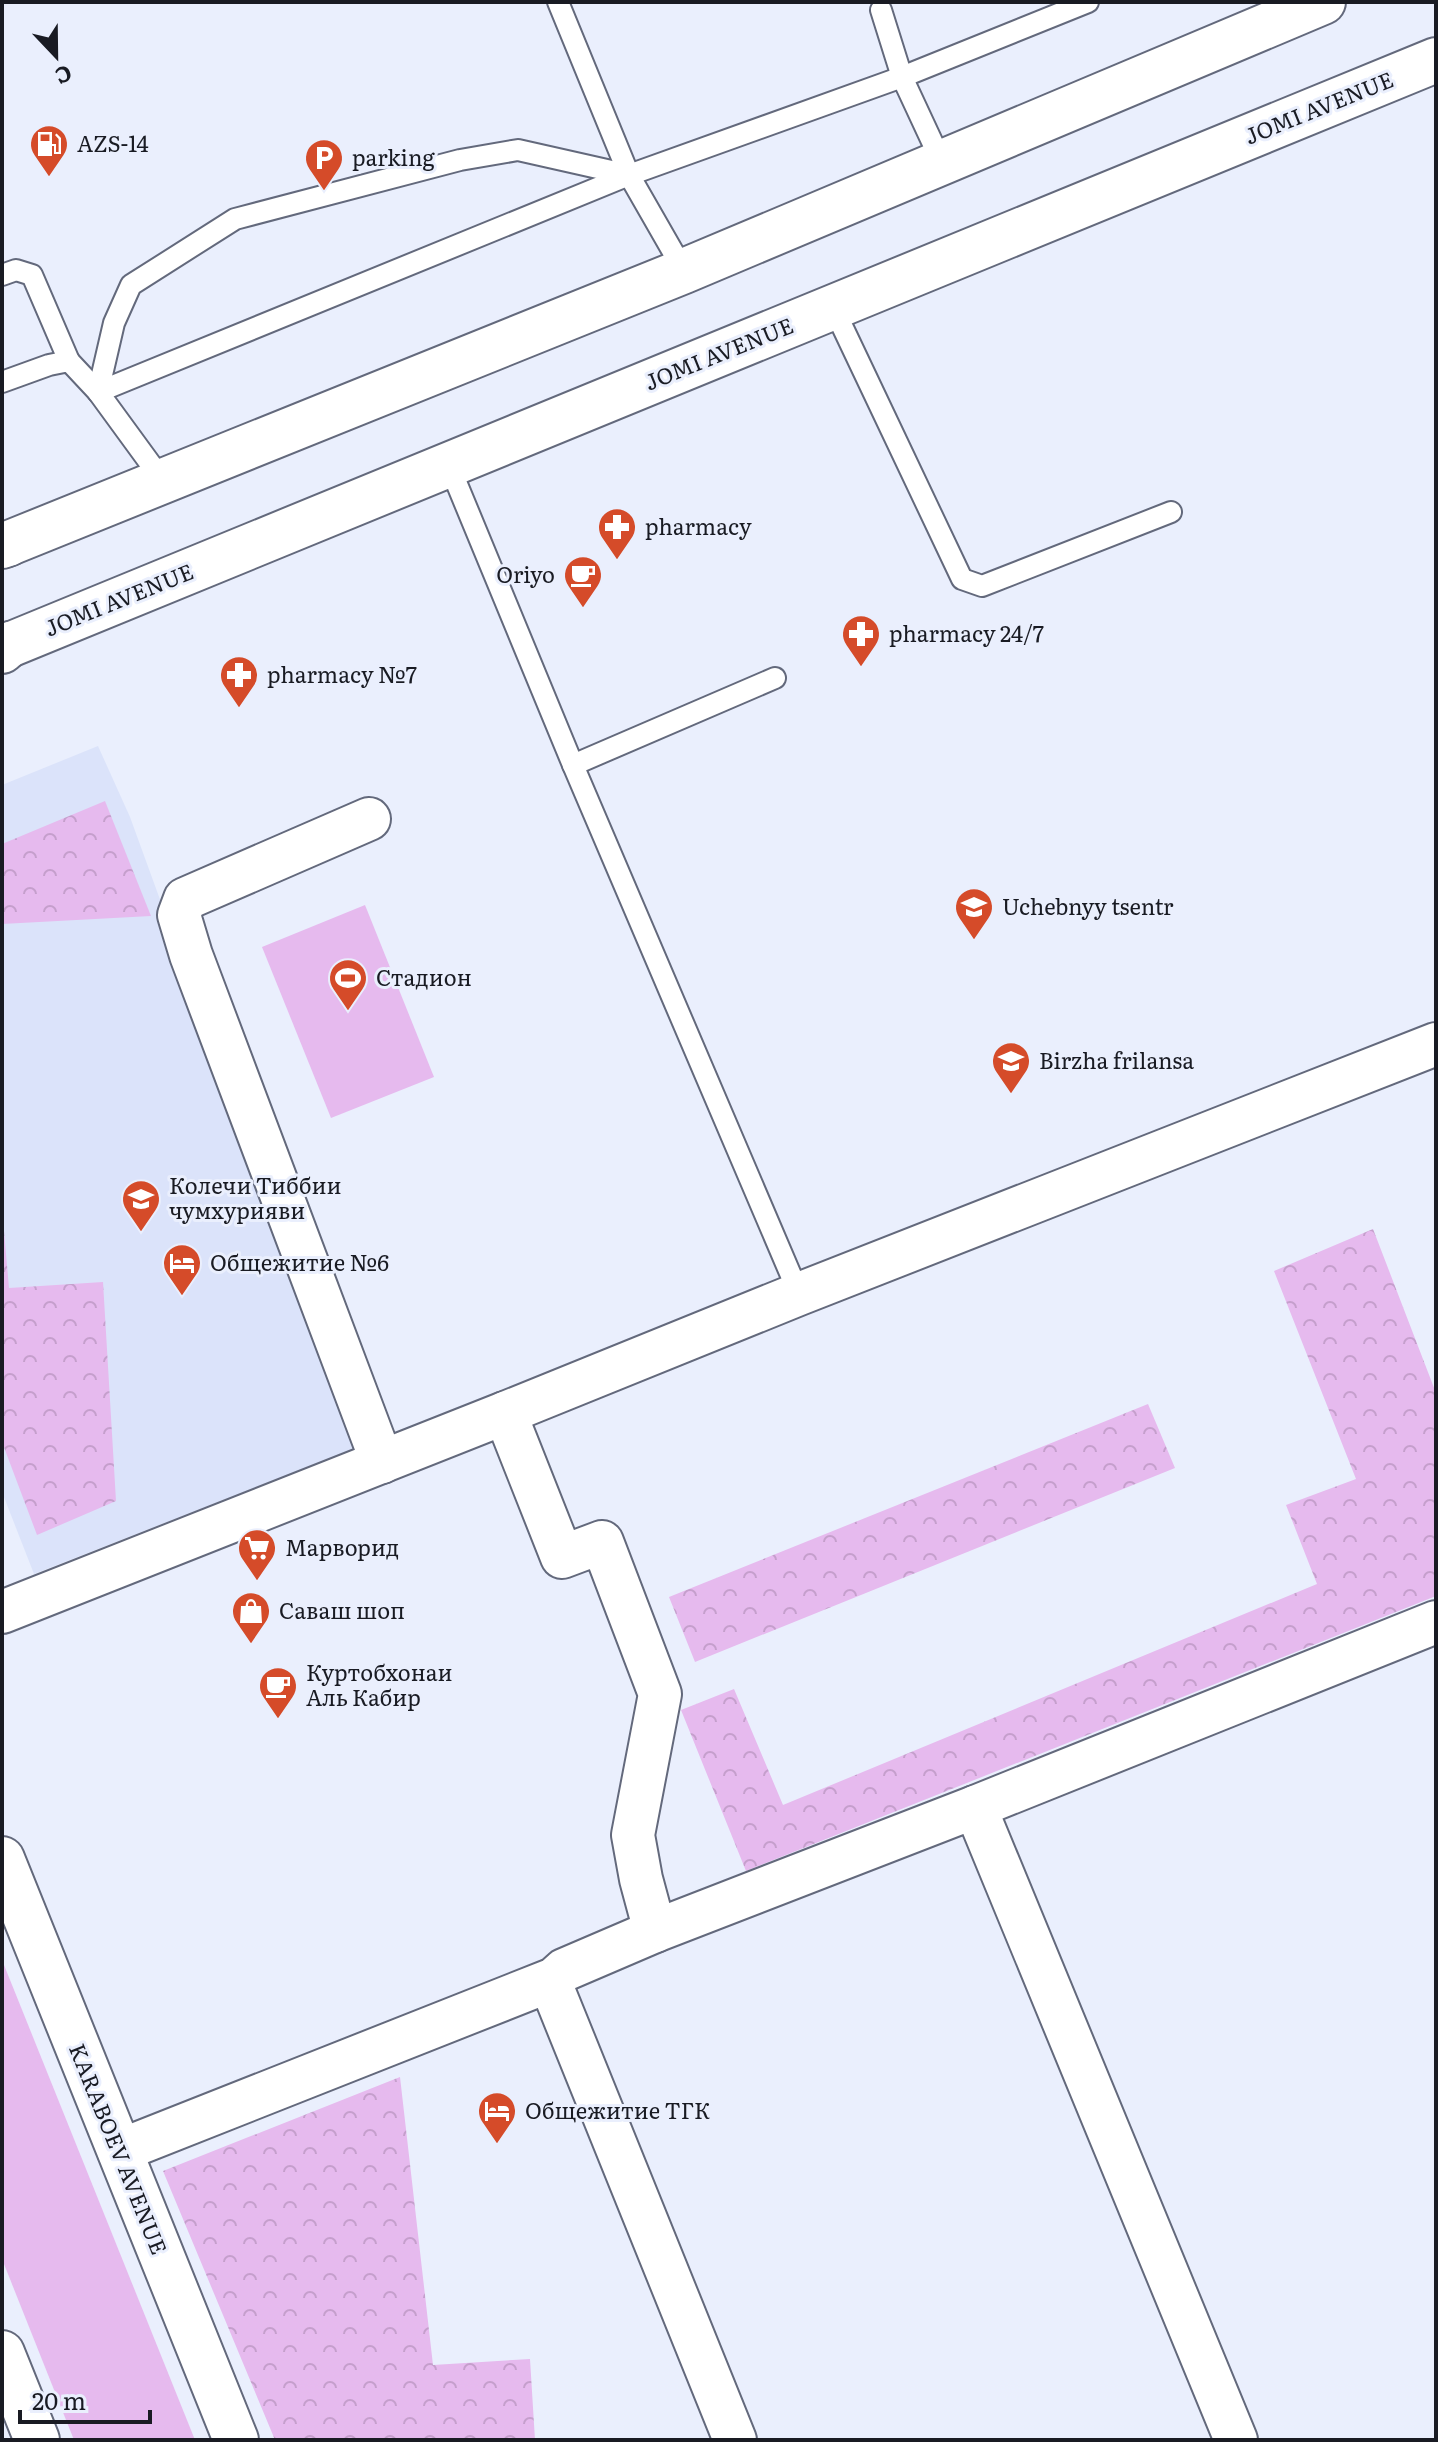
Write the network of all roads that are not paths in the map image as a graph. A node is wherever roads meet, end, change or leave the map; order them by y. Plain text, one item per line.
1 (558, 2) edge
2 (1088, 2) edge
3 (1323, 2) edge
4 (881, 10) dead end
5 (1436, 60) edge
6 (902, 77) junction
7 (942, 163) junction
8 (629, 175) junction
9 (684, 271) junction
10 (2, 275) edge
11 (833, 307) junction
12 (69, 361) junction
13 (2, 382) edge
14 (98, 392) junction
15 (449, 465) junction
16 (163, 481) junction
17 (1171, 512) dead end
18 (4, 545) edge
19 (5, 648) edge
20 (775, 678) dead end
21 (573, 765) junction
22 (369, 819) dead end
23 (1436, 1044) edge
24 (799, 1294) junction
25 (505, 1413) junction
26 (382, 1462) junction
27 (2, 1612) edge
28 (1436, 1622) edge
29 (975, 1807) junction
30 (2, 1859) edge
31 (655, 1931) junction
32 (554, 1979) junction
33 (119, 2151) junction
34 (2, 2353) edge
35 (37, 2440) edge
36 (236, 2440) edge
37 (735, 2440) edge
38 (1236, 2440) edge

1 - 8 lane
2 - 6 lane
3 - 7 main road
4 - 6 lane
5 - 11 main road, JOMI AVENUE
6 - 7 lane
6 - 8 lane
7 - 9 main road
8 - 9 lane
8 - 14 lane
8 - 14 lane
9 - 16 main road
10 - 12 lane
11 - 15 main road, JOMI AVENUE
11 - 17 lane
12 - 13 lane
12 - 14 lane
14 - 16 lane
15 - 19 main road, JOMI AVENUE
15 - 21 lane
16 - 18 main road
20 - 21 lane
21 - 24 lane
22 - 26 street
23 - 24 street
24 - 25 street
25 - 26 street
25 - 31 street
26 - 27 street
28 - 29 street
29 - 31 street
29 - 38 street
30 - 33 main road, KARABOEV AVENUE
31 - 32 street
32 - 33 street
32 - 37 street
33 - 36 main road, KARABOEV AVENUE
34 - 35 main road

